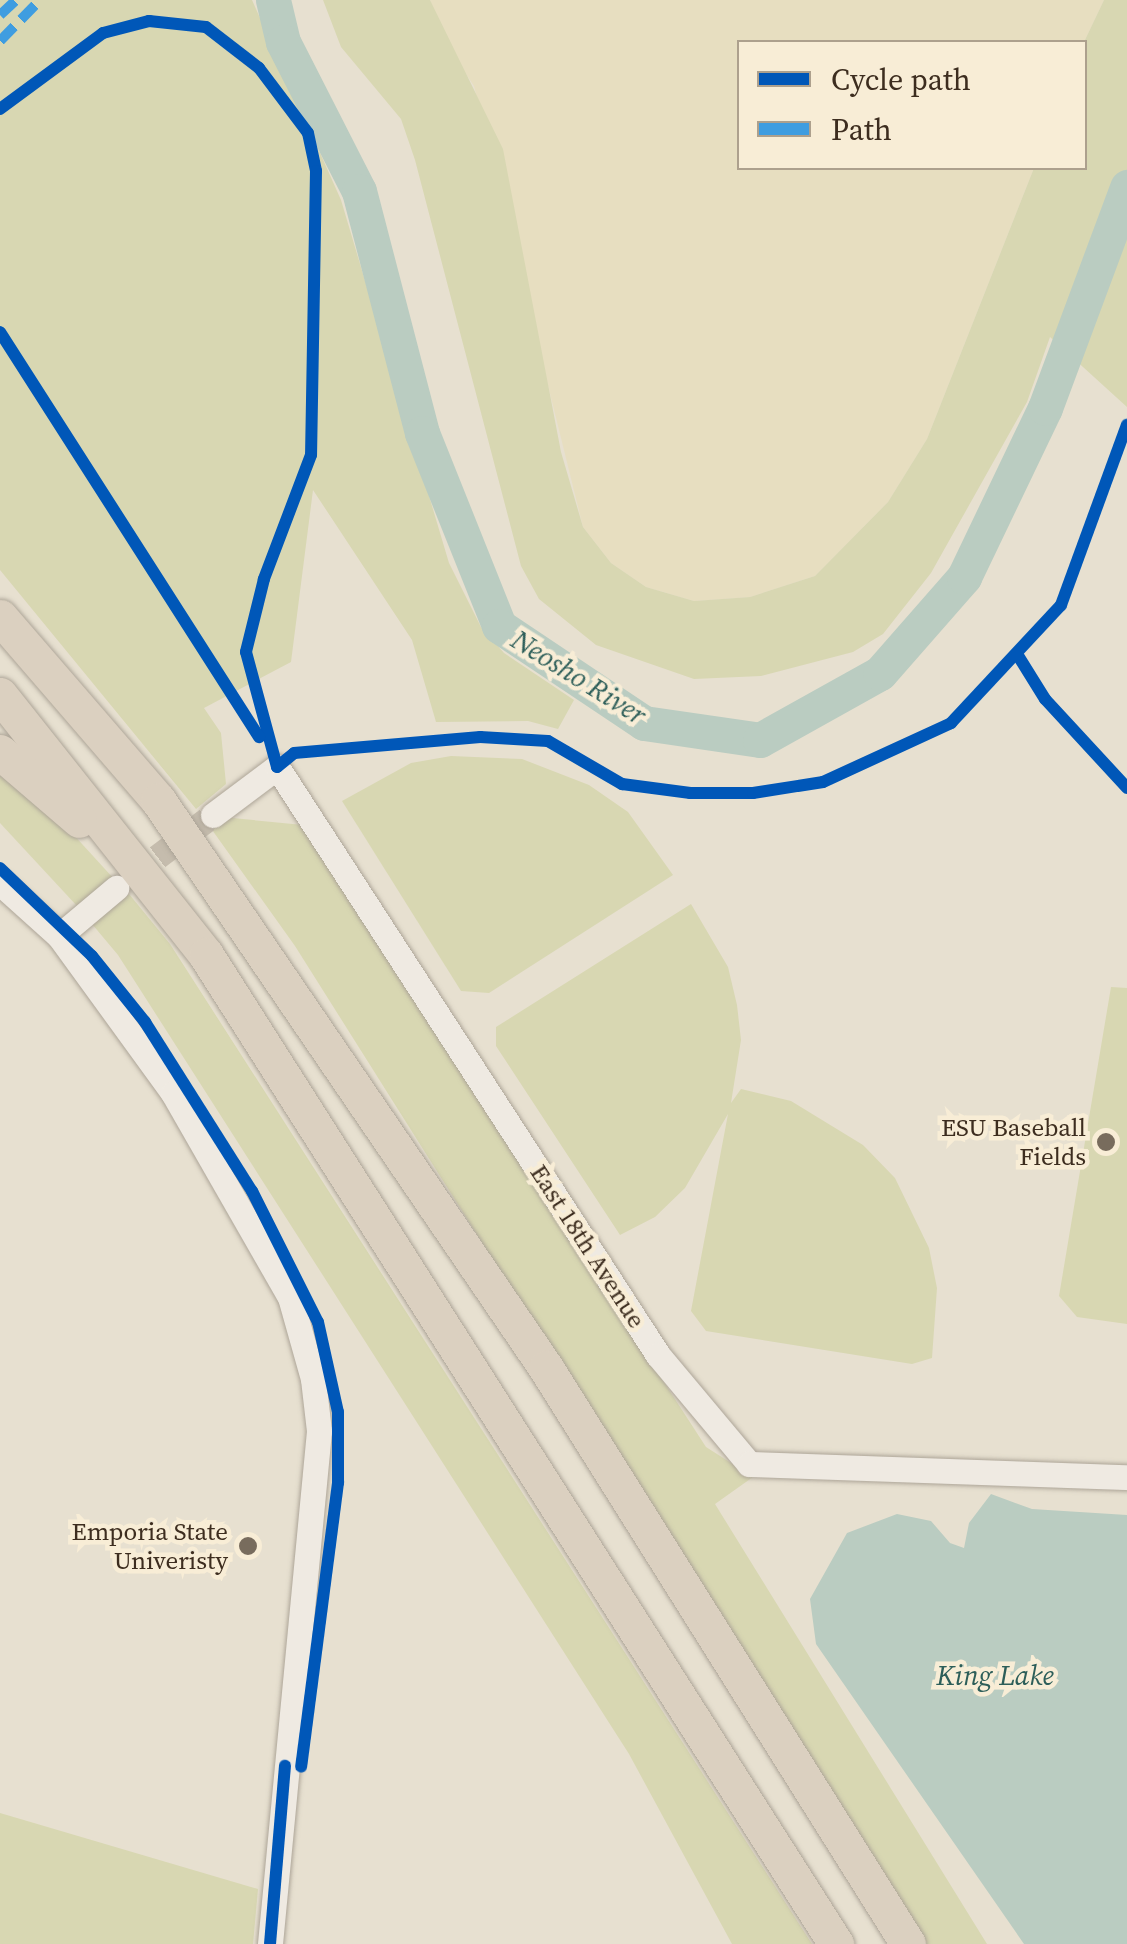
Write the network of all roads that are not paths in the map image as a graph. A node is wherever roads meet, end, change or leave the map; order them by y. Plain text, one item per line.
1 (3, 618) edge
2 (0, 695) edge
3 (0, 752) edge
4 (213, 815) tunnel mouth
5 (0, 883) edge
6 (116, 888) tunnel mouth
7 (179, 921) junction
8 (60, 936) junction
9 (1127, 1477) edge
10 (270, 1944) edge
11 (836, 1944) edge
12 (908, 1944) edge

1 - 12 highway
2 - 7 highway
3 - 7 highway
4 - 9 street, East 18th Avenue
5 - 8 street
6 - 8 street
7 - 11 highway
8 - 10 street

